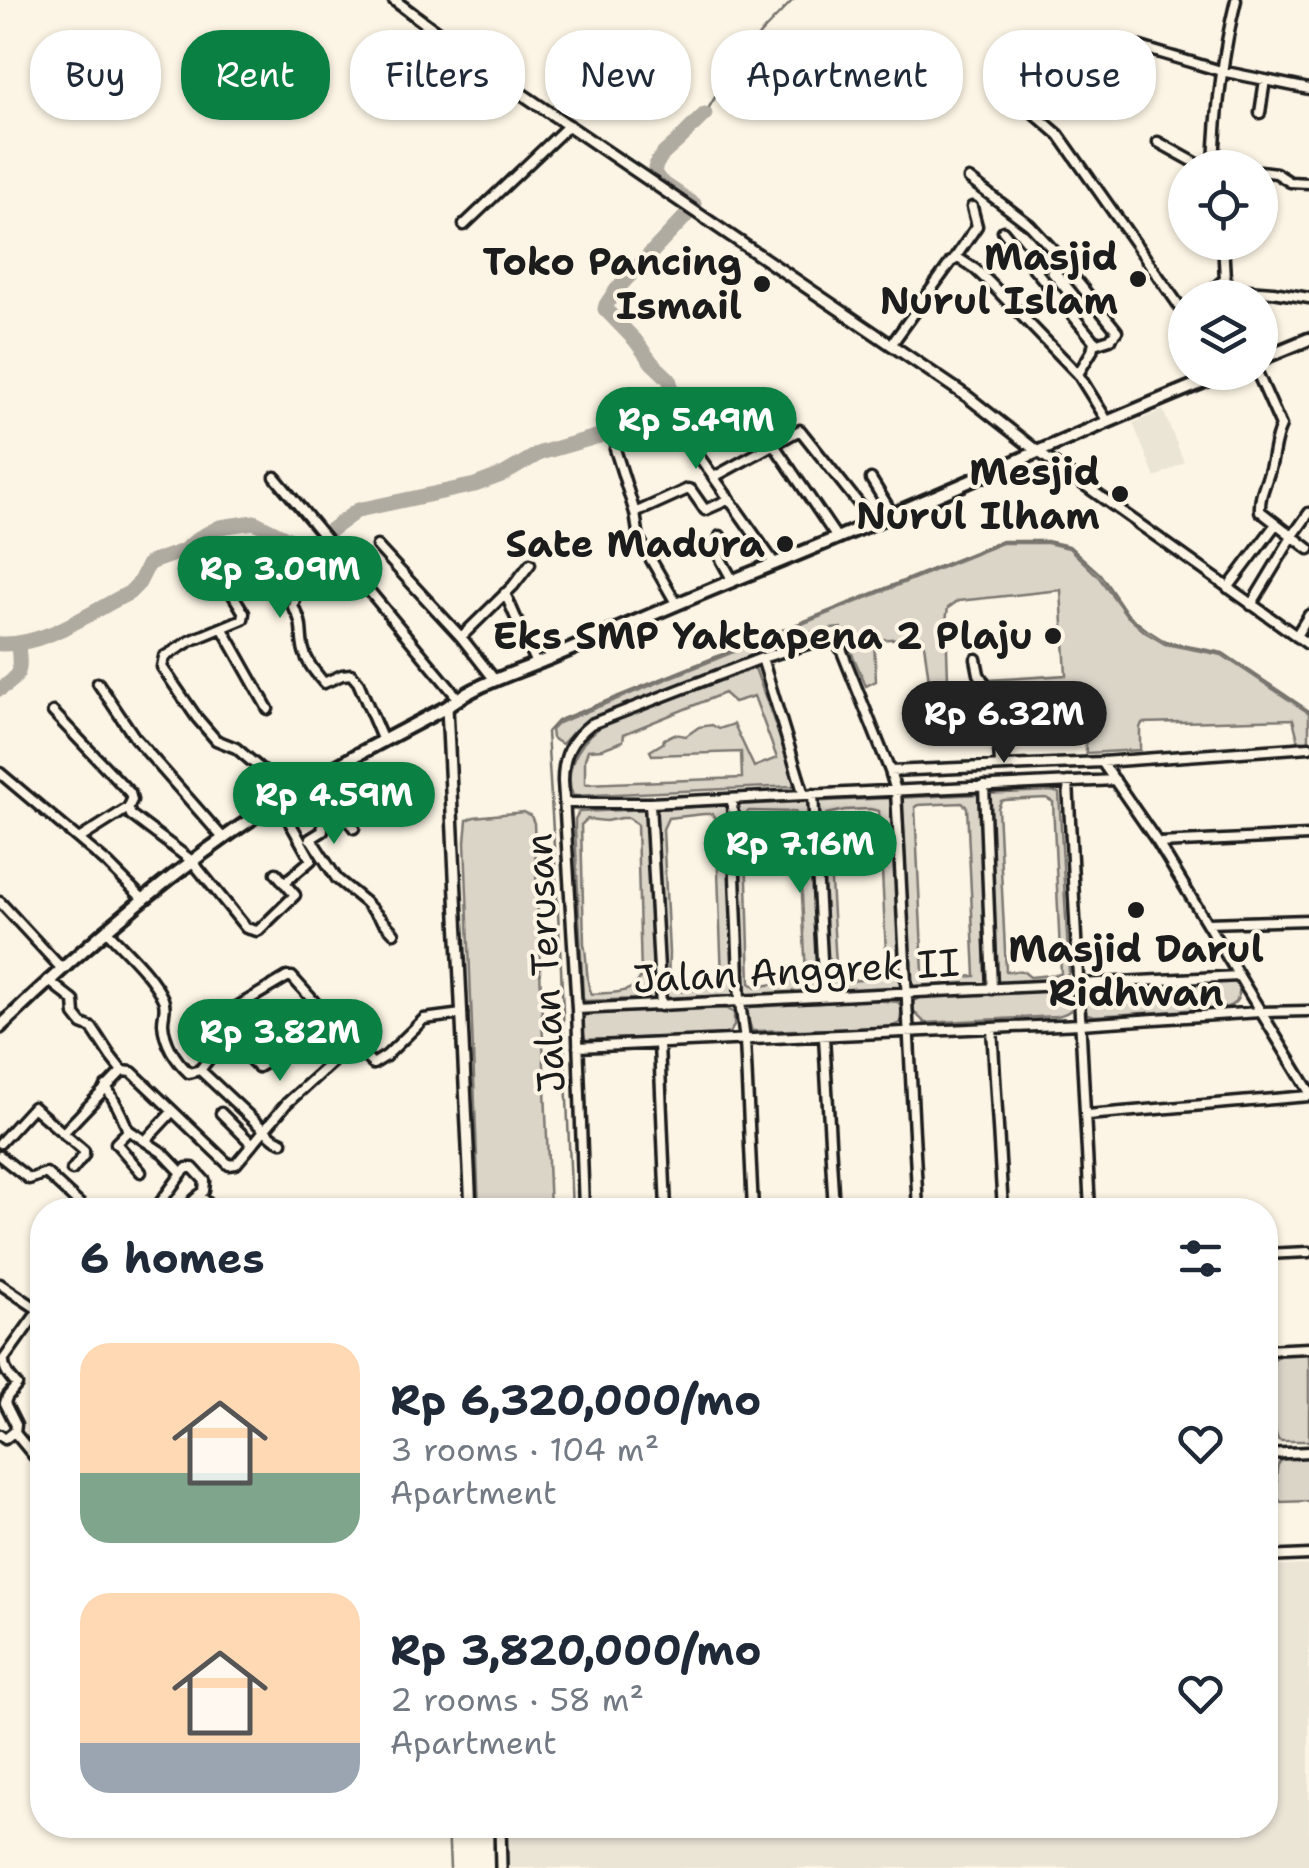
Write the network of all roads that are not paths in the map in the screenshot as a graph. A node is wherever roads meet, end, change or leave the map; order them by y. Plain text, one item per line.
1 (394, 0) edge
2 (1236, 0) edge
3 (1156, 52) edge
4 (1221, 71) junction
5 (1265, 80) junction
6 (1309, 89) edge
7 (1260, 113) dead end
8 (1041, 120) edge
9 (569, 125) junction
10 (1158, 142) dead end
11 (1172, 150) edge
12 (1215, 150) edge
13 (1278, 174) edge
14 (969, 178) dead end
15 (1309, 184) edge
16 (972, 208) dead end
17 (464, 225) dead end
18 (1003, 230) dead end
19 (1056, 255) junction
20 (954, 258) junction
21 (1037, 270) junction
22 (1168, 288) edge
23 (1278, 293) edge
24 (1309, 298) edge
25 (1309, 339) edge
26 (1094, 344) junction
27 (891, 345) junction
28 (1278, 352) edge
29 (1078, 374) junction
30 (1185, 390) edge
31 (1265, 390) edge
32 (1108, 422) junction
33 (774, 445) junction
34 (693, 448) dead end
35 (614, 449) dead end
36 (1038, 452) junction
37 (714, 477) junction
38 (275, 478) dead end
39 (871, 480) dead end
40 (730, 499) junction
41 (635, 513) junction
42 (1309, 513) edge
43 (892, 515) junction
44 (874, 523) junction
45 (1276, 524) junction
46 (720, 536) dead end
47 (1292, 537) junction
48 (838, 538) junction
49 (377, 546) dead end
50 (1309, 549) edge
51 (530, 564) dead end
52 (775, 564) junction
53 (352, 568) junction
54 (733, 580) junction
55 (1228, 588) junction
56 (230, 590) dead end
57 (505, 594) junction
58 (676, 603) junction
59 (1252, 606) junction
60 (1309, 615) edge
61 (223, 628) junction
62 (1296, 636) junction
63 (461, 637) junction
64 (1309, 645) edge
65 (762, 658) junction
66 (976, 659) dead end
67 (536, 664) junction
68 (494, 679) junction
69 (98, 682) dead end
70 (458, 698) junction
71 (447, 706) junction
72 (268, 709) dead end
73 (53, 712) dead end
74 (384, 741) junction
75 (1309, 746) edge
76 (1102, 762) junction
77 (1000, 765) junction
78 (890, 772) junction
79 (0, 773) edge
80 (320, 776) junction
81 (1115, 780) junction
82 (1068, 782) junction
83 (984, 786) junction
84 (896, 791) junction
85 (290, 794) junction
86 (809, 794) junction
87 (732, 800) junction
88 (278, 801) junction
89 (564, 803) junction
90 (650, 803) junction
91 (128, 808) junction
92 (340, 808) junction
93 (354, 828) dead end
94 (1309, 836) edge
95 (79, 838) junction
96 (223, 838) junction
97 (311, 839) junction
98 (301, 842) junction
99 (1158, 843) junction
100 (320, 853) junction
101 (310, 859) junction
102 (192, 861) junction
103 (276, 873) dead end
104 (284, 883) junction
105 (144, 900) junction
106 (0, 902) edge
107 (1309, 920) edge
108 (1207, 923) junction
109 (106, 930) junction
110 (394, 932) dead end
111 (61, 968) junction
112 (1239, 976) junction
113 (48, 980) junction
114 (1078, 984) junction
115 (992, 989) junction
116 (907, 993) junction
117 (824, 996) junction
118 (740, 1002) junction
119 (661, 1006) junction
120 (577, 1009) junction
121 (1309, 1010) edge
122 (1260, 1012) junction
123 (462, 1014) junction
124 (1080, 1024) junction
125 (0, 1027) edge
126 (992, 1028) junction
127 (908, 1032) junction
128 (824, 1037) junction
129 (745, 1040) junction
130 (352, 1044) junction
131 (658, 1044) junction
132 (224, 1047) junction
133 (578, 1047) junction
134 (330, 1062) junction
135 (200, 1070) junction
136 (122, 1071) junction
137 (106, 1086) junction
138 (1309, 1094) edge
139 (172, 1112) junction
140 (222, 1113) dead end
141 (1086, 1114) junction
142 (129, 1130) junction
143 (264, 1130) junction
144 (63, 1133) junction
145 (145, 1141) junction
146 (282, 1142) dead end
147 (0, 1144) edge
148 (252, 1144) junction
149 (0, 1156) edge
150 (72, 1170) dead end
151 (141, 1172) dead end
152 (182, 1173) junction
153 (73, 1198) edge
154 (164, 1198) edge
155 (196, 1198) edge
156 (470, 1198) edge
157 (584, 1198) edge
158 (665, 1198) edge
159 (752, 1198) edge
160 (833, 1198) edge
161 (917, 1198) edge
162 (1002, 1198) edge
163 (1090, 1198) edge
164 (1309, 1252) edge
165 (1278, 1253) edge
166 (0, 1284) edge
167 (30, 1304) edge
168 (30, 1326) edge
169 (1309, 1348) edge
170 (1278, 1349) edge
171 (15, 1431) junction
172 (0, 1435) edge
173 (30, 1451) edge
174 (1309, 1452) edge
175 (1278, 1453) edge
176 (1309, 1555) edge
177 (1278, 1556) edge
178 (500, 1838) edge
179 (501, 1868) edge

1 - 9 street
2 - 4 street
3 - 4 street
4 - 5 street
4 - 12 street
5 - 6 street
5 - 7 street
8 - 22 street
9 - 17 street
9 - 27 street
10 - 11 street
13 - 15 street
14 - 19 street
16 - 20 street
18 - 21 street
19 - 21 street
19 - 26 street
20 - 27 street
20 - 29 street
21 - 26 street
23 - 24 street
25 - 28 main road
26 - 29 street
27 - 36 street
29 - 32 street
30 - 32 main road
31 - 45 street
32 - 36 main road
33 - 37 street
33 - 44 street
33 - 48 street
34 - 37 street
35 - 41 street
36 - 43 main road
36 - 55 street
37 - 40 street
38 - 53 street
39 - 43 street
40 - 41 street
40 - 52 street
41 - 58 street
42 - 47 street
43 - 44 main road
44 - 48 main road
45 - 47 street
45 - 55 street
46 - 54 street
47 - 50 street
47 - 59 street
48 - 52 main road
49 - 63 street
51 - 57 street
52 - 54 main road
53 - 70 street
53 - 74 street
54 - 58 main road
55 - 59 street
56 - 61 street
57 - 63 street
57 - 67 street
58 - 67 main road
59 - 62 street
60 - 62 street
61 - 72 street
61 - 85 street
62 - 64 street
63 - 68 street
65 - 78 street
65 - 86 street
65 - 89 street, Jalan Terusan
66 - 77 street
67 - 68 main road
68 - 70 main road
69 - 96 street
70 - 71 main road
71 - 74 main road
71 - 123 street
73 - 91 street
74 - 80 main road
75 - 76 street
76 - 77 street
76 - 81 street
77 - 78 street
78 - 84 street
79 - 95 street
80 - 85 main road
80 - 92 street
81 - 82 street
81 - 99 street
82 - 83 street
82 - 114 street
83 - 84 street
83 - 115 street
84 - 86 street
84 - 116 street
85 - 88 main road
86 - 87 street
86 - 117 street
87 - 90 street
87 - 118 street
88 - 96 main road
88 - 98 street
89 - 90 street
89 - 120 street, Jalan Terusan
90 - 119 street
91 - 95 street
91 - 102 street
92 - 93 street
92 - 97 street
94 - 99 street
95 - 105 street
96 - 102 main road
97 - 98 street
97 - 100 street
98 - 101 street
99 - 108 street
100 - 101 street
100 - 110 street
101 - 104 street
102 - 104 street
102 - 105 main road
103 - 104 street
105 - 109 main road
106 - 111 street
107 - 108 street
108 - 112 street
109 - 111 main road
109 - 135 street
111 - 113 main road
112 - 114 street, Jalan Anggrek II
112 - 122 street
113 - 125 main road
113 - 136 street
114 - 115 street, Jalan Anggrek II
114 - 124 street
115 - 116 street, Jalan Anggrek II
116 - 117 street, Jalan Anggrek II
116 - 127 street
117 - 118 street, Jalan Anggrek II
118 - 119 street, Jalan Anggrek II
118 - 129 street
119 - 120 street, Jalan Anggrek II
120 - 133 street, Jalan Terusan
121 - 122 street
122 - 124 street
122 - 138 street
123 - 130 street
123 - 156 street
124 - 126 street
124 - 141 street
126 - 127 street
126 - 162 street
127 - 128 street
127 - 161 street
128 - 129 street
128 - 160 street
129 - 131 street
129 - 159 street
130 - 132 street
130 - 134 street
131 - 133 street
131 - 158 street
132 - 134 street
132 - 135 street
133 - 157 street, Jalan Terusan
134 - 143 street
135 - 143 street
136 - 137 street
136 - 139 street
137 - 142 street
137 - 144 street
138 - 141 street
139 - 145 street
139 - 148 street
140 - 148 street
141 - 163 street
142 - 145 street
142 - 151 street
143 - 146 street
143 - 148 street
144 - 147 street
144 - 150 street
145 - 152 street
149 - 153 street
152 - 154 street
152 - 155 street
164 - 165 street
166 - 167 street
168 - 171 street
169 - 170 street
171 - 172 street
171 - 173 street
174 - 175 street
176 - 177 street
178 - 179 street

